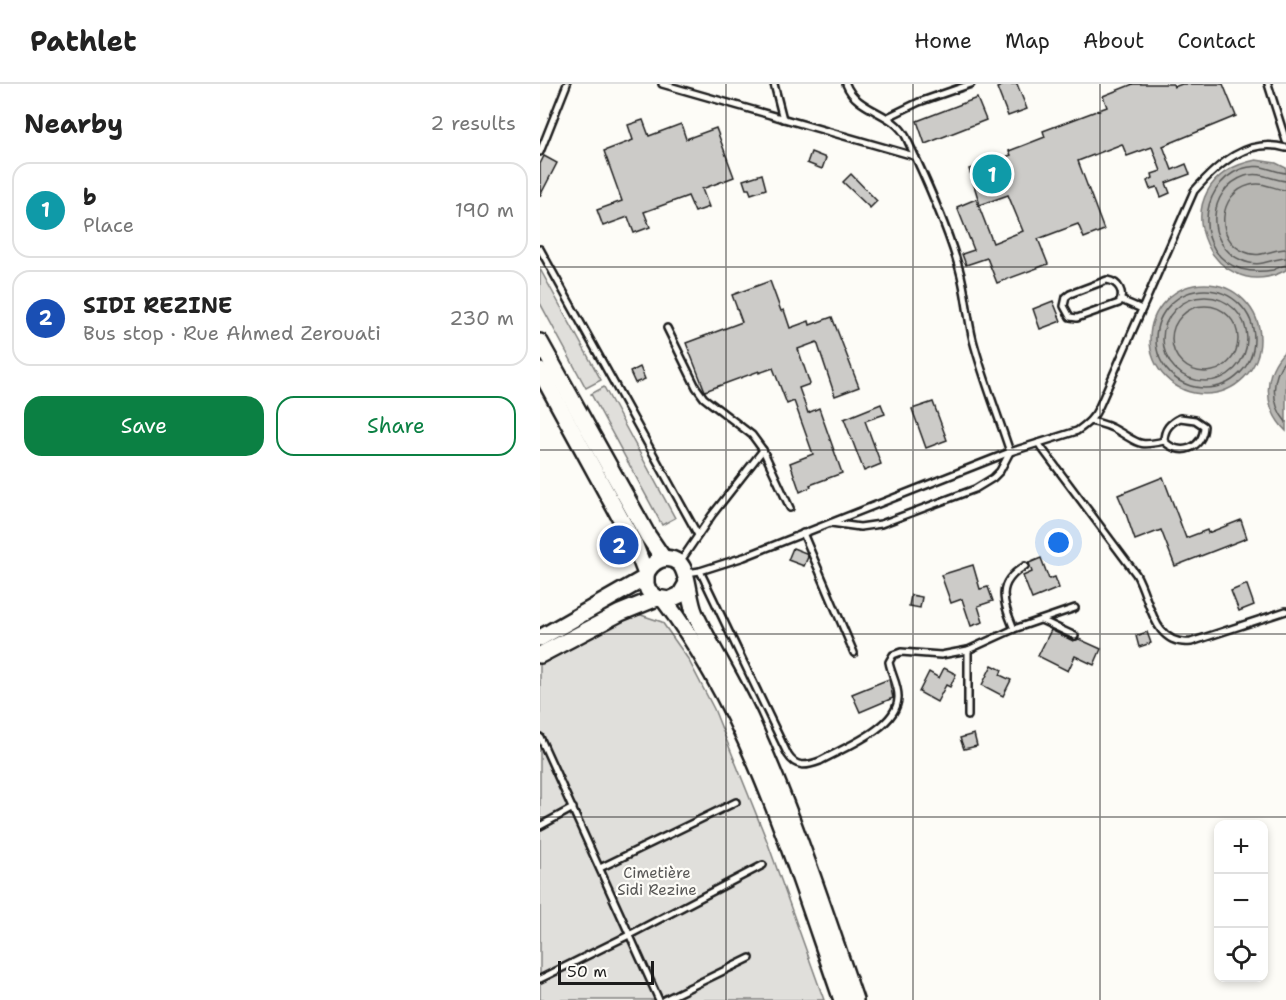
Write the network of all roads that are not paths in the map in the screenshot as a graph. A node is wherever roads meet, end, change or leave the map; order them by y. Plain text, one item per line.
1 (567, 84) edge
2 (662, 84) edge
3 (774, 84) edge
4 (846, 84) edge
5 (971, 84) edge
6 (1268, 84) edge
7 (888, 117) junction
8 (783, 119) junction
9 (1286, 141) edge
10 (1286, 148) edge
11 (540, 152) edge
12 (914, 156) junction
13 (540, 249) edge
14 (1121, 300) junction
15 (1142, 309) junction
16 (667, 328) dead end
17 (540, 342) edge
18 (540, 371) edge
19 (1090, 421) junction
20 (1164, 441) junction
21 (1038, 443) junction
22 (764, 450) junction
23 (1010, 452) junction
24 (790, 508) dead end
25 (829, 522) junction
26 (802, 533) junction
27 (698, 535) junction
28 (663, 558) junction
29 (1025, 566) dead end
30 (688, 573) junction
31 (646, 576) junction
32 (660, 599) junction
33 (1075, 608) dead end
34 (1286, 611) edge
35 (1041, 620) junction
36 (1014, 629) junction
37 (1075, 636) dead end
38 (540, 638) edge
39 (968, 650) junction
40 (854, 653) dead end
41 (540, 655) edge
42 (968, 716) dead end
43 (540, 737) edge
44 (736, 802) dead end
45 (573, 808) junction
46 (540, 826) edge
47 (763, 865) dead end
48 (600, 868) junction
49 (631, 934) junction
50 (750, 958) dead end
51 (540, 979) edge
52 (659, 1000) edge
53 (664, 1000) edge
54 (842, 1000) edge
55 (855, 1000) edge

1 - 11 lane
2 - 8 lane
3 - 8 lane
4 - 7 lane
5 - 7 lane
6 - 9 lane
7 - 12 lane
8 - 12 lane
10 - 15 lane
12 - 23 lane
13 - 27 lane
14 - 14 lane
14 - 15 lane
15 - 19 lane
16 - 22 lane
17 - 28 main road
18 - 31 main road
19 - 20 lane
19 - 21 lane
20 - 20 lane
21 - 23 lane
21 - 34 lane
22 - 24 lane
22 - 27 lane
23 - 25 lane
23 - 25 lane
25 - 26 lane
26 - 30 lane
26 - 40 lane
27 - 30 lane
28 - 30 main road
28 - 31 main road
29 - 36 lane
30 - 32 main road
30 - 39 lane
30 - 55 main road
31 - 32 main road
31 - 38 main road
32 - 41 main road
32 - 54 main road
33 - 35 lane
35 - 36 lane
35 - 37 lane
36 - 39 lane
39 - 42 lane
43 - 45 lane
44 - 48 lane
45 - 46 lane
45 - 48 lane
47 - 49 lane
48 - 49 lane
49 - 51 lane
49 - 52 lane
50 - 53 lane

